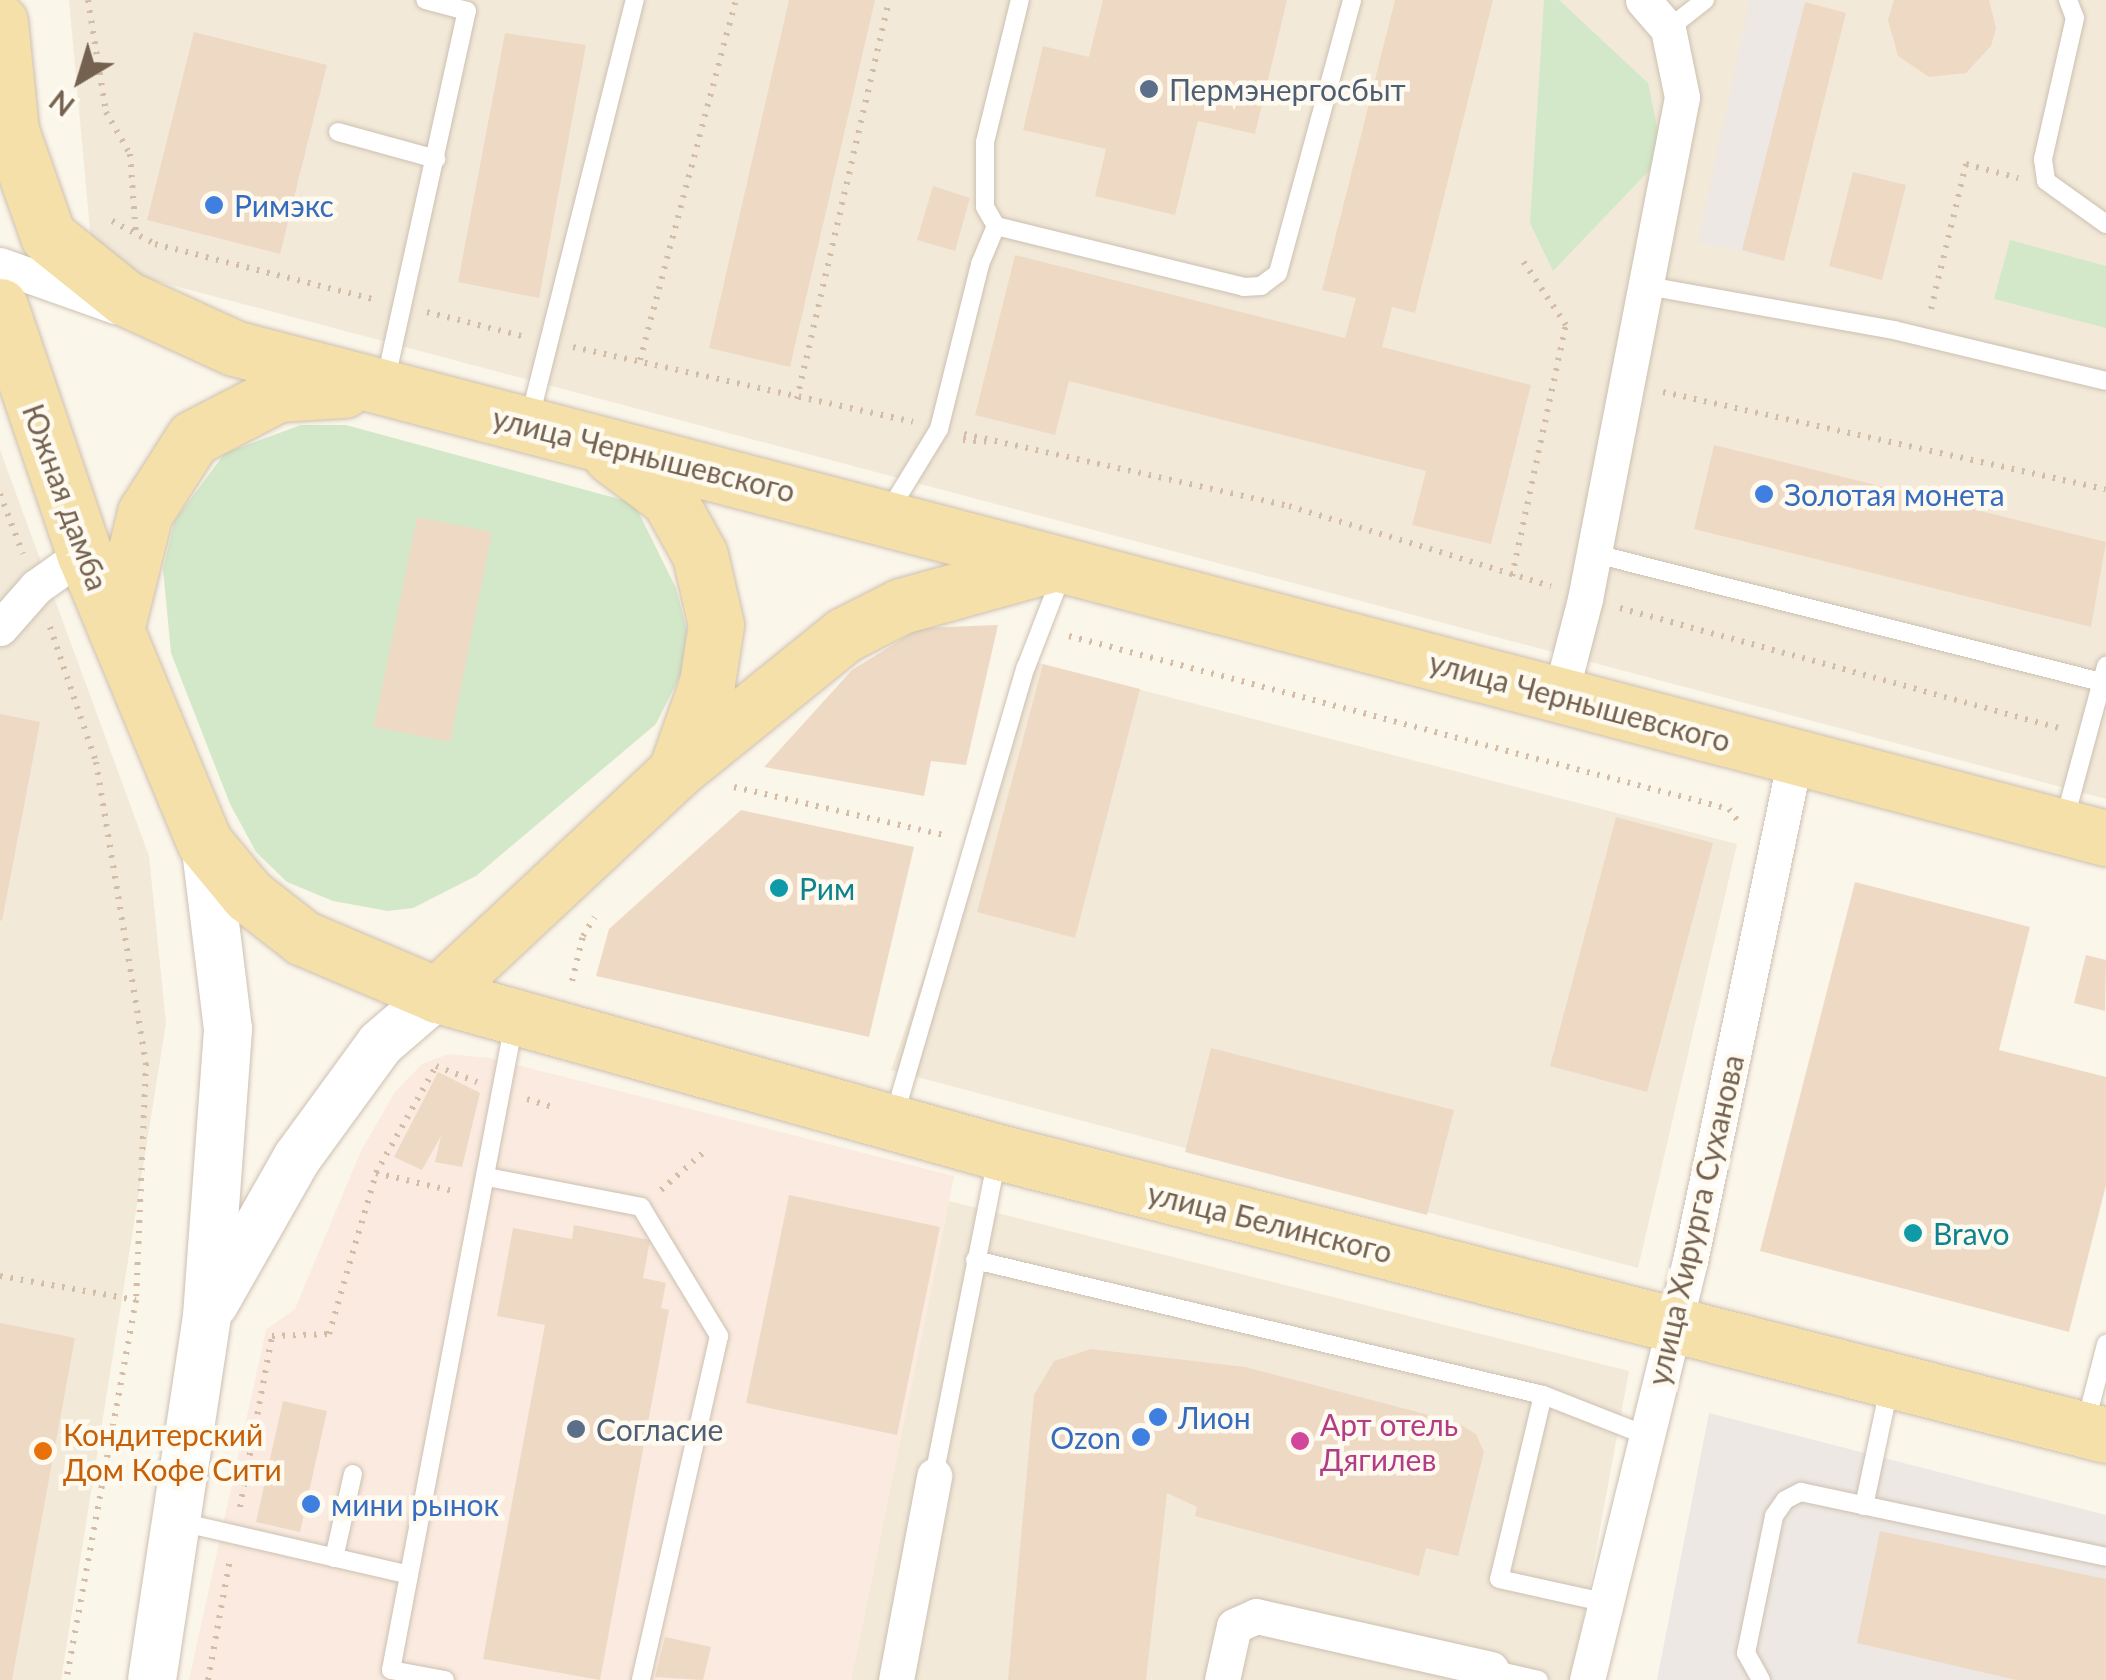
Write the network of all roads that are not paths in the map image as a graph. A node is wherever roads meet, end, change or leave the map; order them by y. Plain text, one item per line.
1 (426, 0) edge
2 (634, 0) edge
3 (1020, 0) edge
4 (1352, 0) edge
5 (1643, 0) edge
6 (1706, 0) edge
7 (2068, 0) edge
8 (0, 22) edge
9 (1668, 29) junction
10 (338, 132) dead end
11 (436, 159) junction
12 (2106, 224) edge
13 (996, 226) junction
14 (0, 265) edge
15 (1647, 286) junction
16 (0, 306) edge
17 (234, 348) junction
18 (2106, 381) edge
19 (384, 388) junction
20 (528, 424) junction
21 (588, 439) junction
22 (886, 516) junction
23 (84, 553) junction
24 (1592, 553) junction
25 (1059, 565) junction
26 (36, 587) junction
27 (0, 601) edge
28 (0, 628) edge
29 (116, 630) junction
30 (2104, 674) edge
31 (1560, 696) junction
32 (1795, 758) junction
33 (676, 771) junction
34 (2084, 832) edge
35 (205, 843) junction
36 (437, 995) junction
37 (515, 1018) junction
38 (893, 1122) junction
39 (998, 1152) junction
40 (487, 1178) junction
41 (976, 1260) junction
42 (207, 1316) junction
43 (1674, 1325) junction
44 (2106, 1344) edge
45 (1890, 1380) junction
46 (1543, 1395) junction
47 (2095, 1432) edge
48 (1645, 1435) junction
49 (353, 1474) dead end
50 (934, 1476) joint
51 (1864, 1506) junction
52 (176, 1521) junction
53 (2106, 1557) edge
54 (334, 1558) junction
55 (409, 1576) junction
56 (1603, 1602) junction
57 (1490, 1669) joint
58 (152, 1680) edge
59 (445, 1680) edge
60 (641, 1680) edge
61 (896, 1680) edge
62 (1222, 1680) edge
63 (1539, 1680) edge
64 (1587, 1680) edge
65 (1761, 1680) edge

1 - 11 lane
2 - 20 lane
3 - 13 lane
4 - 13 lane
5 - 9 street
6 - 9 lane
7 - 12 lane
8 - 17 main road, улица Чернышевского
9 - 15 street
10 - 11 lane
11 - 19 lane
13 - 22 lane
14 - 17 street, улица Чернышевского
15 - 18 lane
15 - 24 street
16 - 23 main road, Южная дамба
17 - 19 main road, улица Чернышевского
19 - 20 main road, улица Чернышевского
19 - 29 main road
20 - 21 main road, улица Чернышевского
21 - 22 main road, улица Чернышевского
21 - 33 main road
22 - 25 main road, улица Чернышевского
23 - 26 street
23 - 29 main road, Южная дамба
24 - 30 lane
24 - 31 street
25 - 31 main road, улица Чернышевского
25 - 33 main road
25 - 38 lane
26 - 27 lane
26 - 28 street
29 - 35 main road, Южная дамба
30 - 34 lane
31 - 32 main road, улица Чернышевского
32 - 34 main road, улица Чернышевского
32 - 43 street, улица Хирурга Суханова
33 - 36 main road
35 - 36 main road, улица Белинского
35 - 42 main road
36 - 37 main road, улица Белинского
36 - 42 main road
37 - 38 main road, улица Белинского
37 - 40 lane
38 - 39 main road, улица Белинского
39 - 41 lane
39 - 43 main road, улица Белинского
40 - 55 lane
40 - 60 lane
41 - 46 lane
41 - 50 lane
42 - 52 main road
43 - 45 main road, улица Белинского
43 - 48 street, улица Хирурга Суханова
44 - 47 lane
45 - 47 main road, улица Белинского
45 - 51 lane
46 - 48 lane
46 - 56 lane
48 - 56 street, улица Хирурга Суханова
49 - 54 lane
50 - 61 street
51 - 53 lane
51 - 65 lane
52 - 54 lane
52 - 58 main road
54 - 55 lane
55 - 59 lane
56 - 64 street, улица Хирурга Суханова
57 - 62 street
57 - 63 lane

